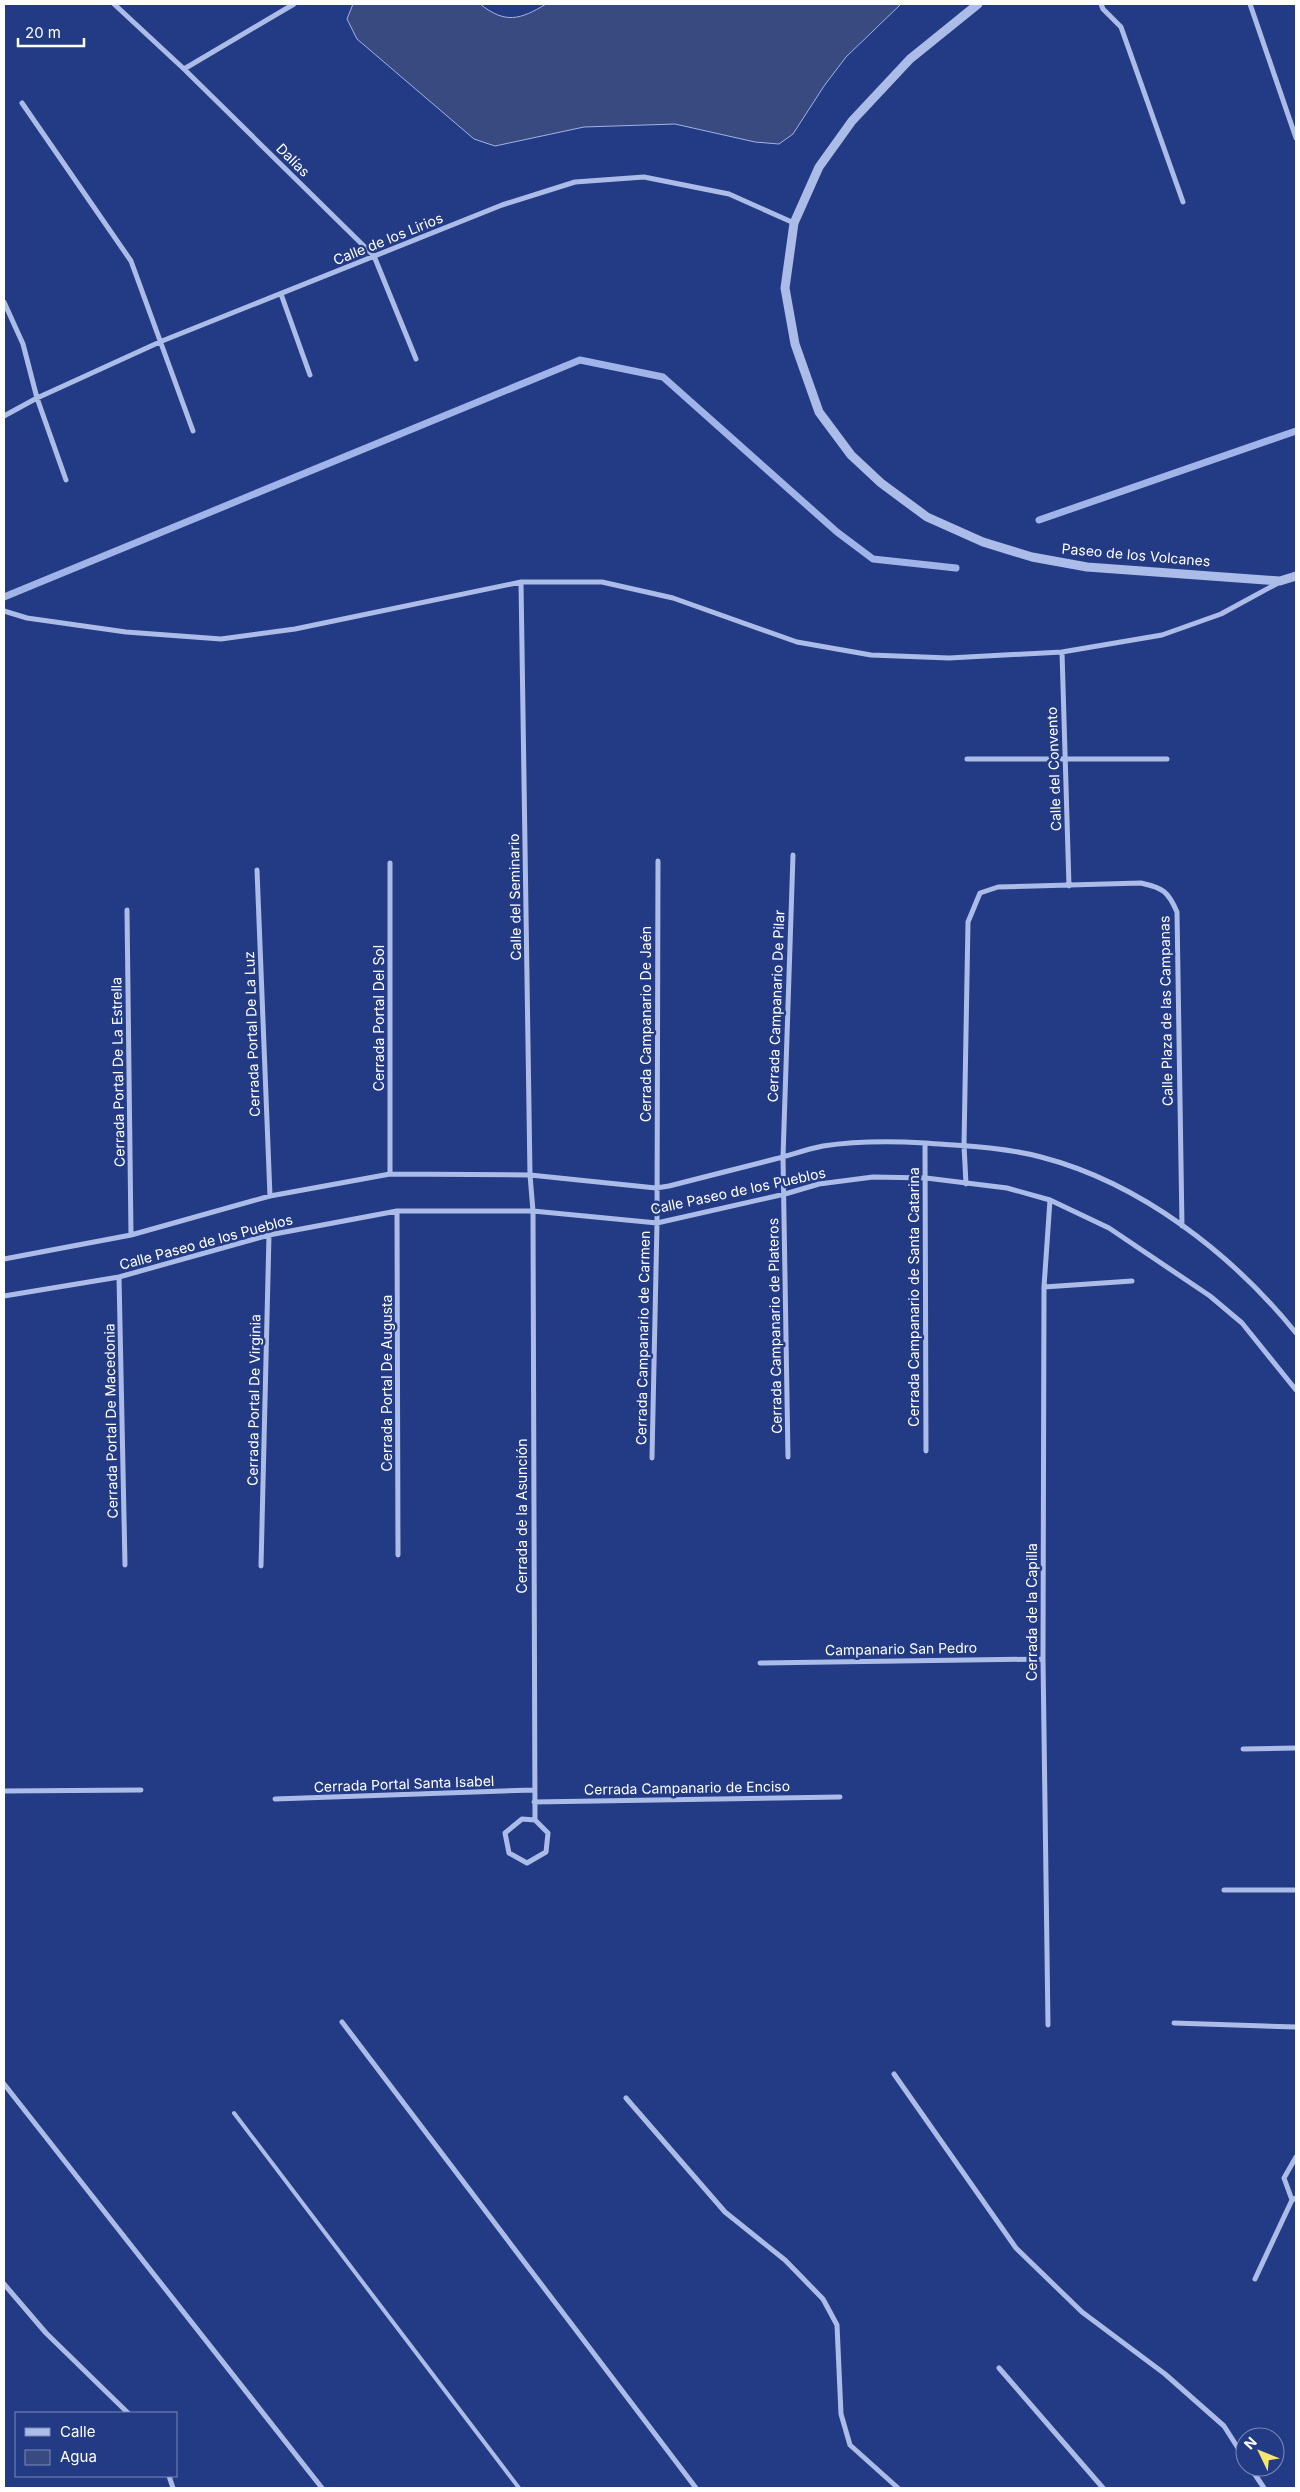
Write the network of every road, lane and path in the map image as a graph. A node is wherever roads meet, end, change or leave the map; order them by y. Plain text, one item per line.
1 (114, 4) edge
2 (294, 4) edge
3 (978, 4) edge
4 (1101, 4) edge
5 (1250, 4) edge
6 (184, 69) junction
7 (22, 102) dead end
8 (1296, 138) edge
9 (1182, 202) dead end
10 (794, 223) junction
11 (374, 256) junction
12 (281, 294) junction
13 (4, 302) edge
14 (162, 341) junction
15 (416, 359) dead end
16 (310, 375) dead end
17 (38, 398) junction
18 (4, 416) edge
19 (193, 431) dead end
20 (66, 480) dead end
21 (1296, 576) edge
22 (1280, 581) junction
23 (522, 582) junction
24 (4, 612) edge
25 (1062, 652) junction
26 (967, 759) dead end
27 (1066, 759) junction
28 (1167, 759) dead end
29 (793, 855) dead end
30 (658, 861) dead end
31 (390, 863) dead end
32 (257, 870) dead end
33 (1069, 886) junction
34 (128, 910) dead end
35 (925, 1143) junction
36 (964, 1145) junction
37 (783, 1157) junction
38 (390, 1174) junction
39 (530, 1175) junction
40 (926, 1178) junction
41 (966, 1184) junction
42 (656, 1188) junction
43 (785, 1194) junction
44 (270, 1196) junction
45 (1050, 1200) junction
46 (397, 1211) junction
47 (533, 1211) junction
48 (657, 1223) junction
49 (1182, 1226) junction
50 (131, 1235) junction
51 (269, 1235) junction
52 (4, 1259) edge
53 (119, 1277) junction
54 (1132, 1281) dead end
55 (1044, 1287) junction
56 (4, 1296) edge
57 (1296, 1333) edge
58 (1296, 1390) edge
59 (926, 1451) dead end
60 (788, 1457) dead end
61 (652, 1458) dead end
62 (398, 1555) dead end
63 (125, 1565) dead end
64 (261, 1566) dead end
65 (1043, 1658) junction
66 (760, 1663) dead end
67 (1296, 1748) edge
68 (1244, 1749) dead end
69 (141, 1790) dead end
70 (533, 1790) junction
71 (4, 1791) edge
72 (840, 1797) dead end
73 (275, 1799) dead end
74 (534, 1802) junction
75 (535, 1820) junction
76 (1224, 1890) dead end
77 (1296, 1890) edge
78 (342, 2022) dead end
79 (1174, 2023) dead end
80 (1048, 2024) dead end
81 (1296, 2027) edge
82 (894, 2074) dead end
83 (4, 2084) edge
84 (626, 2098) dead end
85 (234, 2113) dead end
86 (1296, 2157) edge
87 (1295, 2200) edge
88 (1254, 2279) dead end
89 (4, 2284) edge
90 (999, 2368) dead end
91 (127, 2412) edge
92 (1235, 2443) edge
93 (1257, 2477) edge
94 (322, 2488) edge
95 (519, 2488) edge
96 (696, 2488) edge
97 (898, 2488) edge
98 (1103, 2488) edge
99 (1264, 2488) edge

1 - 6 street, Dalías
2 - 6 street
3 - 10 street, Paseo de los Volcanes
4 - 9 street
5 - 8 street
6 - 11 street, Dalías
7 - 14 street
10 - 11 street, Calle de los Lirios
10 - 22 street, Paseo de los Volcanes
11 - 12 street, Calle de los Lirios
11 - 15 street, Dalías
12 - 14 street, Calle de los Lirios
12 - 16 street
13 - 17 street
14 - 17 street, Calle de los Lirios
14 - 19 street
17 - 18 street, Calle de los Lirios
17 - 20 street
21 - 22 street, Paseo de los Volcanes
22 - 25 street
23 - 24 street
23 - 25 street
23 - 39 street, Calle del Seminario
25 - 27 street, Calle del Convento
26 - 27 street
27 - 28 street
27 - 33 street, Calle del Convento
29 - 37 street, Cerrada Campanario De Pilar
30 - 42 street, Cerrada Campanario De Jaén
31 - 38 street, Cerrada Portal Del Sol
32 - 44 street, Cerrada Portal De La Luz
33 - 36 street, Calle Plaza de las Campanas
33 - 49 street, Calle Plaza de las Campanas
34 - 50 street, Cerrada Portal De La Estrella
35 - 36 street, Calle Paseo de los Pueblos
35 - 37 street, Calle Paseo de los Pueblos
35 - 40 street, Cerrada Campanario de Santa Catarina
36 - 41 street, Calle Plaza de las Campanas
36 - 49 street, Calle Paseo de los Pueblos
37 - 42 street, Calle Paseo de los Pueblos
37 - 43 street, Cerrada Campanario De Pilar
38 - 39 street, Calle Paseo de los Pueblos
38 - 44 street, Calle Paseo de los Pueblos
39 - 42 street, Calle Paseo de los Pueblos
39 - 47 street, Calle del Seminario
40 - 41 street, Calle Paseo de los Pueblos
40 - 43 street, Calle Paseo de los Pueblos
40 - 59 street, Cerrada Campanario de Santa Catarina
41 - 45 street, Calle Paseo de los Pueblos
42 - 48 street, Cerrada Campanario de Carmen
43 - 48 street, Calle Paseo de los Pueblos
43 - 60 street, Cerrada Campanario de Plateros
44 - 50 street, Calle Paseo de los Pueblos
45 - 55 street, Cerrada de la Capilla
45 - 58 street, Calle Paseo de los Pueblos
46 - 47 street, Calle Paseo de los Pueblos
46 - 51 street, Calle Paseo de los Pueblos
46 - 62 street, Cerrada Portal De Augusta
47 - 48 street, Calle Paseo de los Pueblos
47 - 70 street, Cerrada de la Asunción
48 - 61 street, Cerrada Campanario de Carmen
49 - 57 street, Calle Paseo de los Pueblos
50 - 52 street, Calle Paseo de los Pueblos
51 - 53 street, Calle Paseo de los Pueblos
51 - 64 street, Cerrada Portal De Virginia
53 - 56 street, Calle Paseo de los Pueblos
53 - 63 street, Cerrada Portal De Macedonia
54 - 55 street
55 - 65 street, Cerrada de la Capilla
65 - 66 street, Campanario San Pedro
65 - 80 street, Cerrada de la Capilla
67 - 68 street
69 - 71 street
70 - 73 street, Cerrada Portal Santa Isabel
70 - 74 street, Cerrada de la Asunción
72 - 74 street, Cerrada Campanario de Enciso
74 - 75 street, Cerrada de la Asunción
75 - 75 street
76 - 77 street
78 - 96 street
79 - 81 street
82 - 92 street
83 - 94 street
84 - 97 street
85 - 95 lane
86 - 87 street
87 - 88 street
89 - 91 street
90 - 98 street
93 - 99 street

